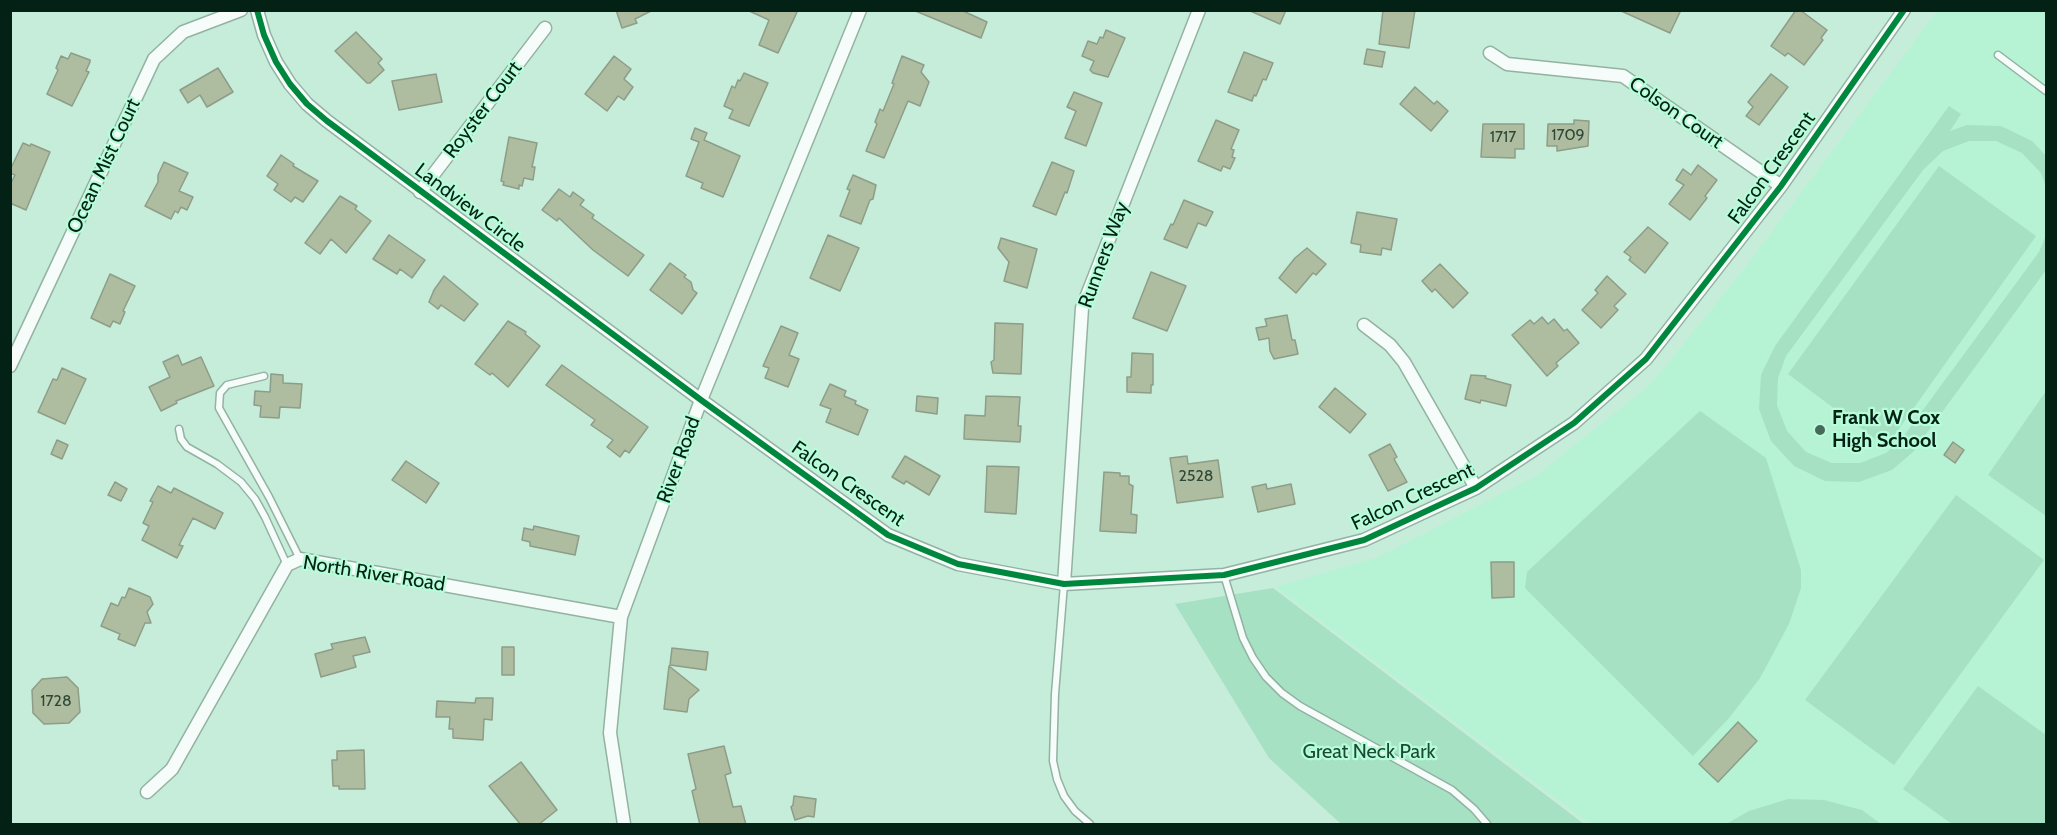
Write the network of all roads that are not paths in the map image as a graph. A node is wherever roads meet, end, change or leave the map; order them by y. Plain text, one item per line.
1 (241, 10) edge
2 (257, 10) edge
3 (860, 10) edge
4 (1199, 10) edge
5 (1904, 10) edge
6 (545, 28) dead end
7 (1490, 53) dead end
8 (1998, 55) dead end
9 (2046, 92) edge
10 (1781, 186) junction
11 (420, 192) junction
12 (1364, 325) dead end
13 (10, 366) edge
14 (264, 376) dead end
15 (701, 400) junction
16 (178, 429) dead end
17 (1476, 488) junction
18 (300, 559) junction
19 (287, 565) junction
20 (1224, 575) junction
21 (1064, 584) junction
22 (621, 617) junction
23 (147, 792) dead end
24 (624, 825) edge
25 (1090, 825) edge
26 (1487, 825) edge

1 - 13 street, Ocean Mist Court
2 - 11 street, Landview Circle
3 - 15 street, River Road
4 - 21 street, Runners Way
5 - 10 street, Falcon Crescent
6 - 11 street, Royster Court
7 - 10 street, Colson Court
8 - 9 lane
10 - 17 street, Falcon Crescent
11 - 15 street, Landview Circle
12 - 17 street
14 - 18 lane
15 - 21 street, Falcon Crescent
15 - 22 street, River Road
16 - 19 lane
17 - 20 street, Falcon Crescent
18 - 19 street, North River Road
18 - 22 street, North River Road
19 - 23 street, North River Road
20 - 21 street, Falcon Crescent
20 - 26 lane
21 - 25 lane
22 - 24 street, River Road

